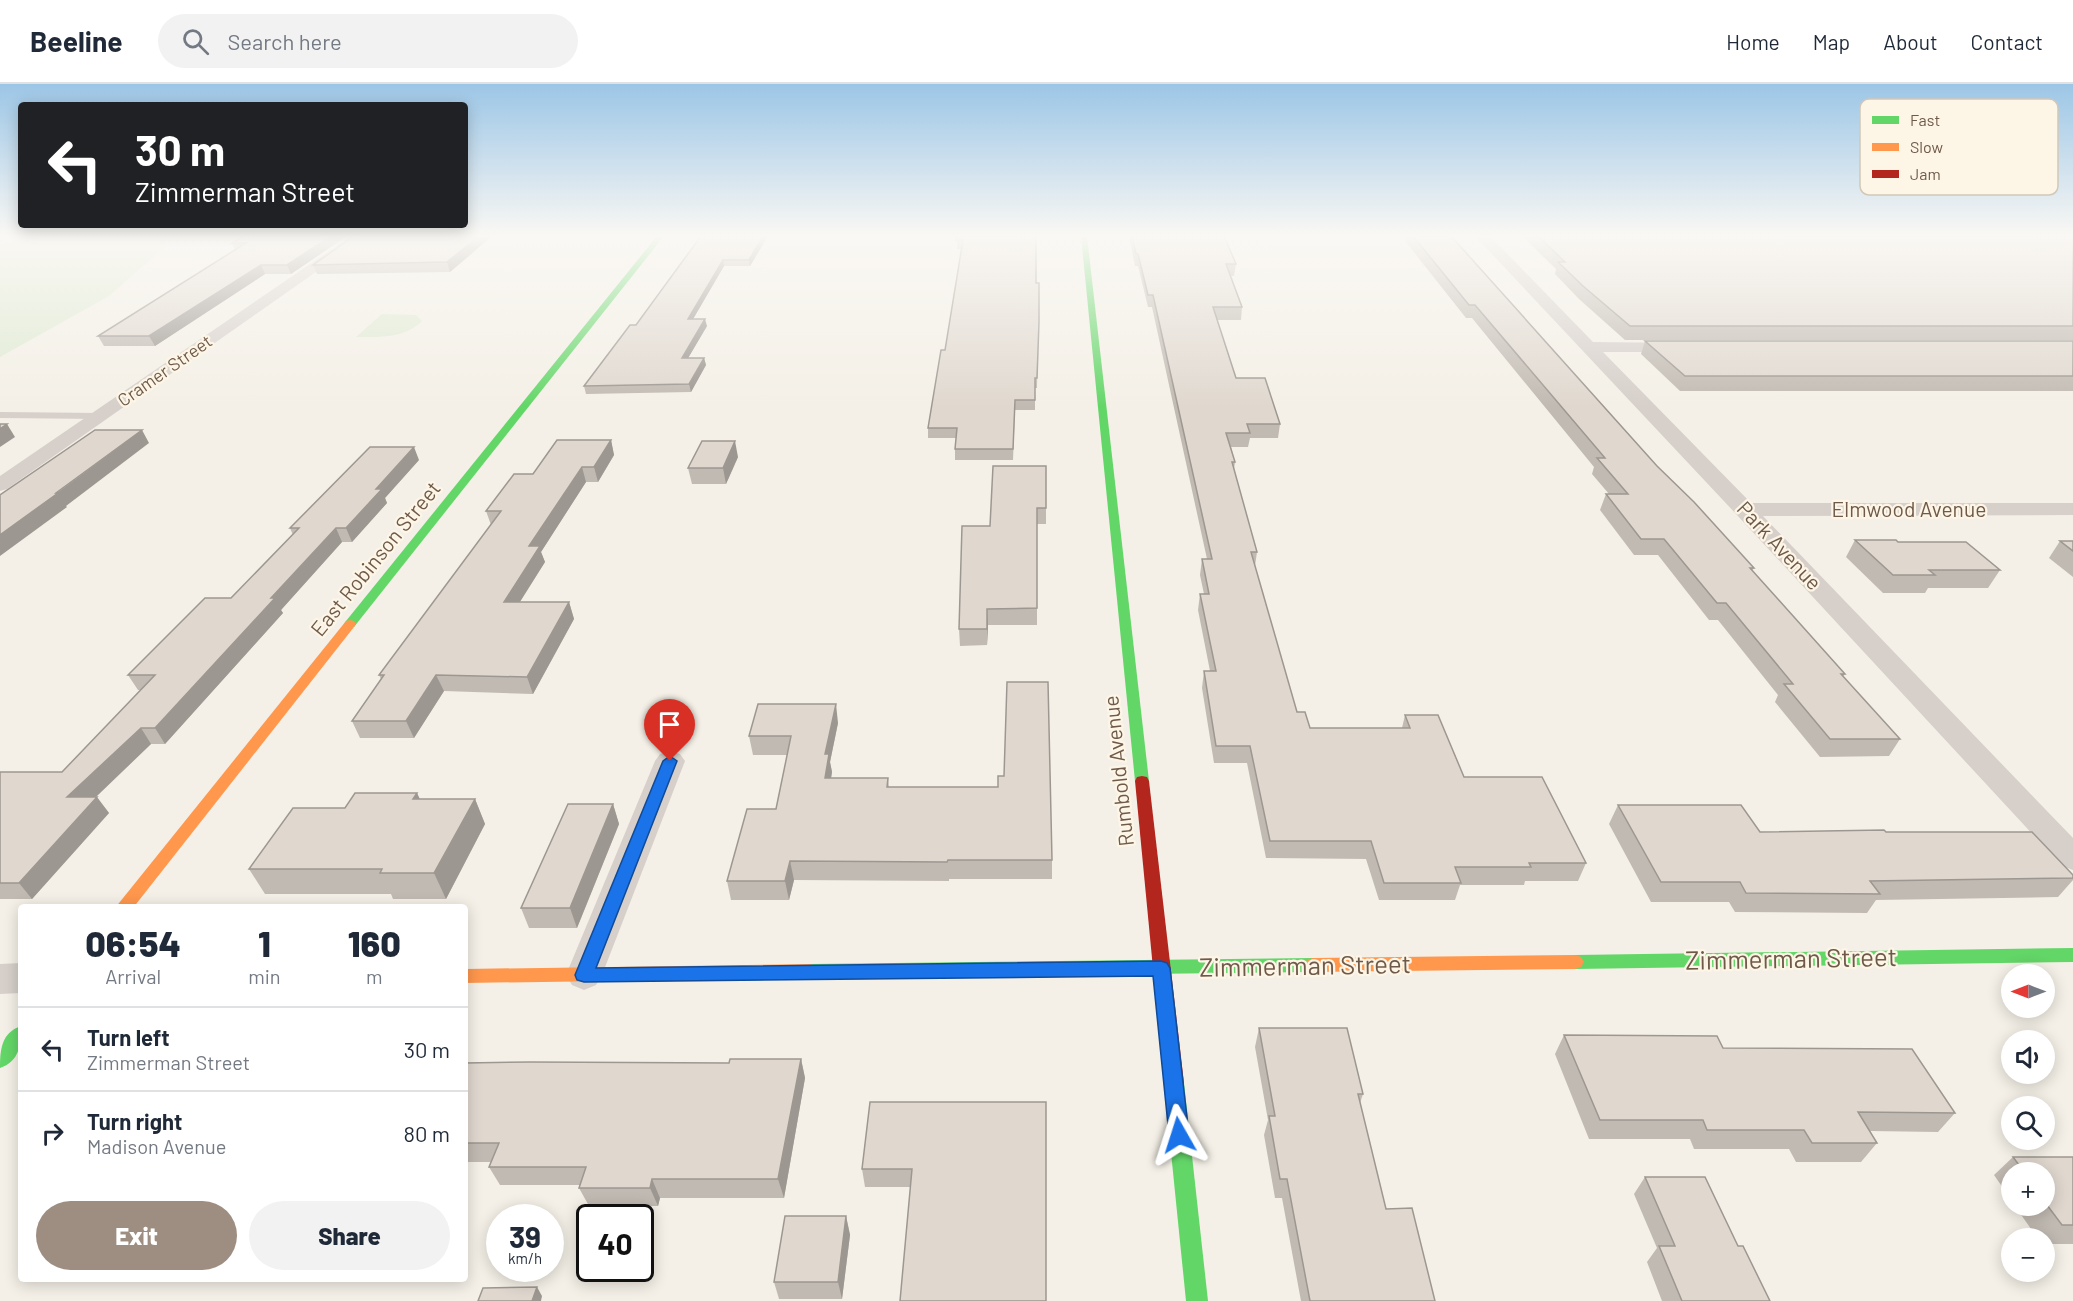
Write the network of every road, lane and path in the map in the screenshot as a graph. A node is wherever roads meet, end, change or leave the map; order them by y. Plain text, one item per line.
1 (278, 293) edge
2 (616, 293) edge
3 (1090, 293) edge
4 (1536, 293) edge
5 (1587, 347) junction
6 (1694, 347) edge
7 (0, 415) edge
8 (100, 416) junction
9 (0, 485) edge
10 (2073, 509) edge
11 (1746, 510) junction
12 (670, 761) dead end
13 (2073, 858) edge
14 (126, 904) edge
15 (2073, 955) edge
16 (1161, 968) junction
17 (584, 975) junction
18 (468, 976) edge
19 (18, 978) edge
20 (0, 979) edge
21 (18, 1038) edge
22 (0, 1060) edge
23 (1197, 1301) edge

1 - 8 street, Cramer Street
2 - 14 street, East Robinson Street
3 - 16 street, Rumbold Avenue
4 - 5 street, Park Avenue
5 - 6 street
5 - 11 street, Park Avenue
7 - 8 lane
8 - 9 street, Cramer Street
10 - 11 street, Elmwood Avenue
11 - 13 street, Park Avenue
12 - 17 street
15 - 16 street, Zimmerman Street
16 - 17 street, Zimmerman Street
16 - 23 street, Rumbold Avenue
17 - 18 street, Zimmerman Street
19 - 20 street
21 - 22 street

